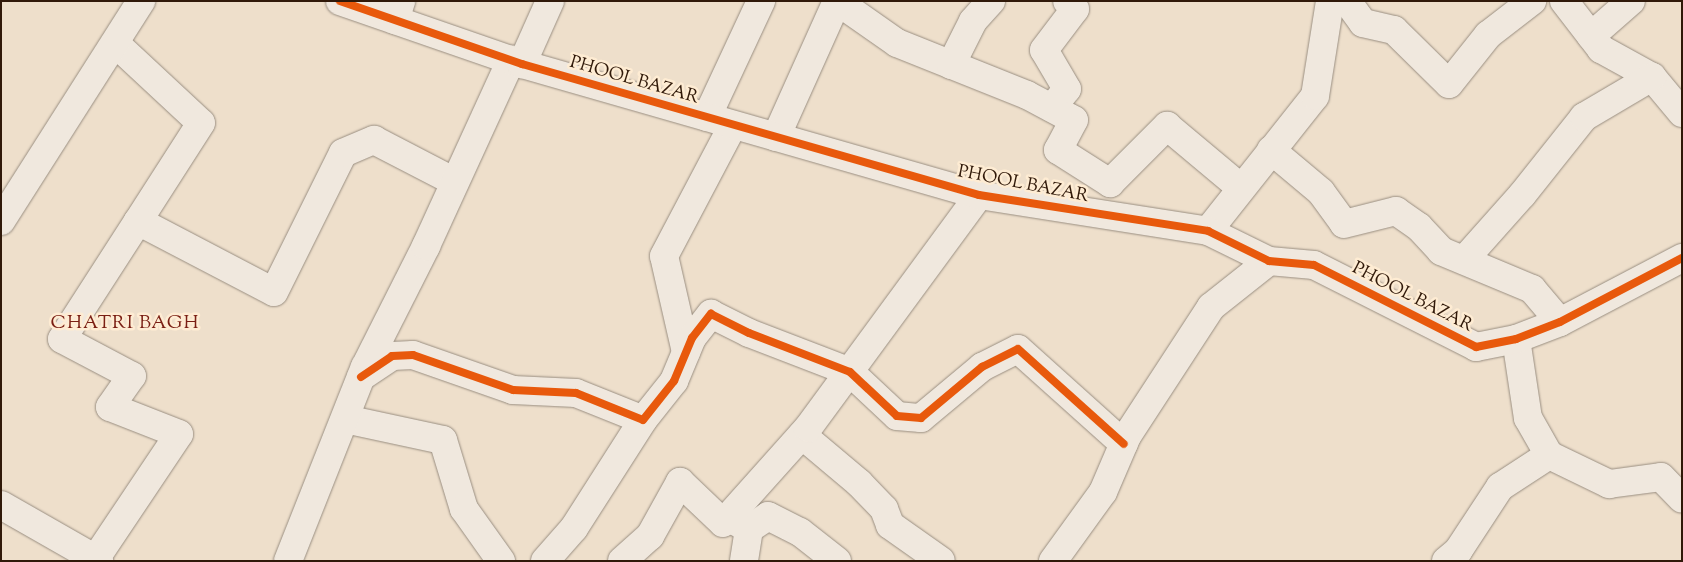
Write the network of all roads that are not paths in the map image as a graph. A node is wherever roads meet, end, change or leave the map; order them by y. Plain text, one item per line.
1 (142, 1) edge
2 (340, 1) edge
3 (550, 1) edge
4 (761, 1) edge
5 (837, 1) edge
6 (991, 1) edge
7 (1067, 1) edge
8 (1330, 1) edge
9 (1347, 1) edge
10 (1532, 1) edge
11 (1564, 1) edge
12 (1631, 1) edge
13 (398, 11) edge
14 (1591, 36) junction
15 (115, 43) junction
16 (516, 62) junction
17 (951, 66) junction
18 (1652, 76) junction
19 (1052, 108) junction
20 (1682, 113) edge
21 (707, 117) junction
22 (733, 125) junction
23 (776, 137) junction
24 (1271, 150) junction
25 (455, 182) junction
26 (1240, 187) junction
27 (979, 195) junction
28 (1, 221) edge
29 (138, 221) junction
30 (1208, 231) junction
31 (1682, 258) edge
32 (1464, 260) junction
33 (1269, 261) junction
34 (1560, 322) junction
35 (1516, 339) junction
36 (686, 352) junction
37 (850, 372) junction
38 (361, 377) junction
39 (345, 419) junction
40 (643, 420) junction
41 (802, 435) junction
42 (1124, 444) junction
43 (1549, 455) junction
44 (1682, 499) edge
45 (1, 506) edge
46 (738, 523) junction
47 (297, 556) edge
48 (98, 560) edge
49 (501, 561) edge
50 (545, 561) edge
51 (622, 561) edge
52 (744, 561) edge
53 (837, 561) edge
54 (941, 561) edge
55 (1053, 561) edge
56 (1446, 561) edge

1 - 15 street
2 - 13 street, PHOOL BAZAR
3 - 16 street
4 - 21 street
5 - 17 street
5 - 23 street
6 - 17 street
7 - 19 street
8 - 24 street
9 - 10 street
11 - 14 street
12 - 14 street
13 - 16 street, PHOOL BAZAR
14 - 18 street
15 - 28 street
15 - 29 street
16 - 21 street, PHOOL BAZAR
16 - 25 street
17 - 19 street
18 - 20 street
18 - 32 street
19 - 26 street
21 - 22 street, PHOOL BAZAR
22 - 23 street, PHOOL BAZAR
22 - 36 street
23 - 27 street, PHOOL BAZAR
24 - 26 street
24 - 32 street
25 - 29 street
25 - 38 street
26 - 30 street
27 - 30 street, PHOOL BAZAR
27 - 37 street
29 - 48 street
30 - 33 street, PHOOL BAZAR
31 - 34 street, PHOOL BAZAR
32 - 34 street
33 - 35 street, PHOOL BAZAR
33 - 42 street
34 - 35 street, PHOOL BAZAR
35 - 43 street
36 - 37 street
36 - 40 street
37 - 41 street
37 - 42 street
38 - 39 street
38 - 40 street
39 - 47 street
39 - 49 street
40 - 50 street
41 - 46 street
41 - 54 street
42 - 55 street
43 - 44 street
43 - 56 street
45 - 48 street
46 - 51 street
46 - 52 street
46 - 53 street

